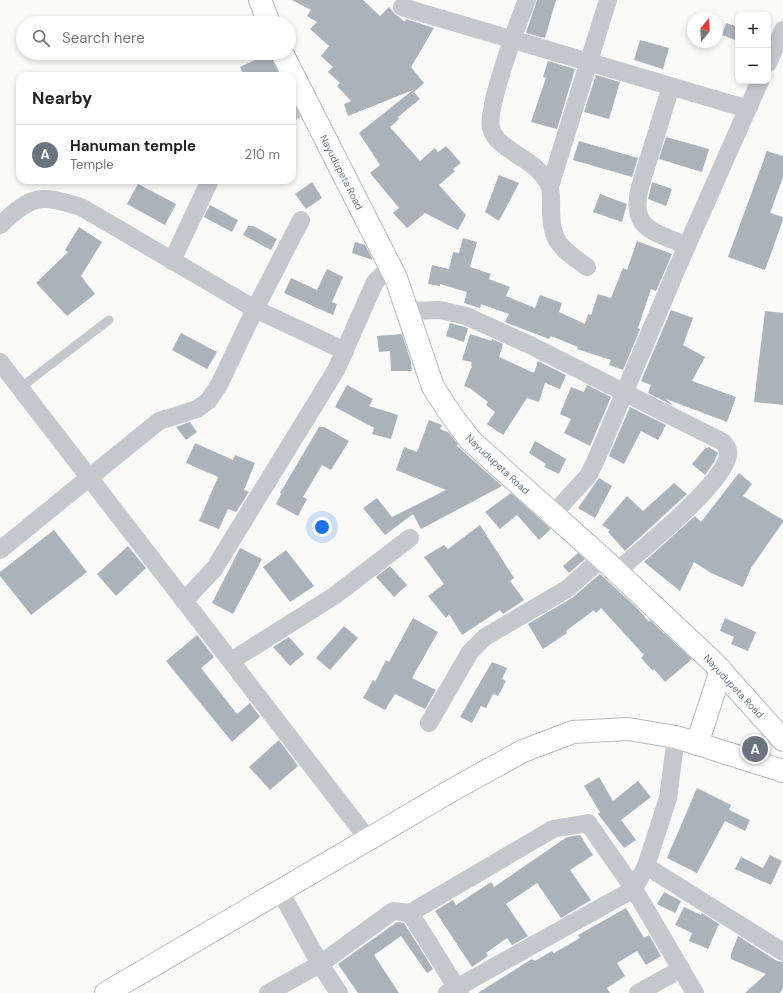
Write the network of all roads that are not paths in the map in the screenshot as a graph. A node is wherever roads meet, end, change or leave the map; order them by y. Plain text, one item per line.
1 (260, 0) edge
2 (527, 0) edge
3 (608, 0) edge
4 (402, 7) dead end
5 (266, 16) edge
6 (783, 30) edge
7 (512, 39) junction
8 (771, 56) edge
9 (284, 60) edge
10 (589, 62) junction
11 (288, 72) edge
12 (759, 84) edge
13 (671, 86) junction
14 (296, 95) edge
15 (300, 107) edge
16 (748, 109) junction
17 (208, 184) edge
18 (550, 186) junction
19 (301, 220) dead end
20 (0, 225) edge
21 (687, 246) junction
22 (172, 261) junction
23 (390, 267) junction
24 (587, 267) dead end
25 (255, 309) junction
26 (407, 311) junction
27 (109, 320) dead end
28 (345, 351) junction
29 (0, 362) edge
30 (20, 388) junction
31 (624, 393) junction
32 (90, 478) junction
33 (553, 514) junction
34 (410, 538) dead end
35 (0, 550) edge
36 (609, 565) junction
37 (184, 601) junction
38 (231, 661) junction
39 (721, 670) junction
40 (429, 723) dead end
41 (676, 737) junction
42 (783, 740) edge
43 (697, 744) junction
44 (783, 771) edge
45 (368, 839) junction
46 (646, 866) junction
47 (634, 889) junction
48 (280, 891) junction
49 (410, 913) junction
50 (783, 952) edge
51 (320, 964) junction
52 (681, 969) junction
53 (455, 991) edge
54 (106, 993) edge
55 (268, 993) edge
56 (338, 993) edge
57 (638, 993) edge
58 (695, 993) edge

1 - 5 street
2 - 7 street
3 - 10 street
4 - 7 street
6 - 8 street
7 - 10 street
7 - 18 street
9 - 11 street, Nayudupeta Road
10 - 13 street
10 - 18 street
12 - 16 street
13 - 16 street
13 - 21 street
14 - 15 street, Nayudupeta Road
15 - 23 street, Nayudupeta Road
16 - 21 street
17 - 22 street
18 - 24 street
19 - 25 street
20 - 22 street
21 - 31 street
22 - 25 street
23 - 26 street, Nayudupeta Road
23 - 28 street
25 - 28 street
25 - 32 street
26 - 31 street
26 - 33 street, Nayudupeta Road
27 - 30 lane
28 - 37 street
29 - 30 street
30 - 32 street
31 - 33 street
31 - 36 street
32 - 35 street
32 - 37 street
33 - 36 street, Nayudupeta Road
34 - 38 street
36 - 39 street, Nayudupeta Road
36 - 40 street
37 - 38 street
38 - 45 street
39 - 42 street, Nayudupeta Road
39 - 43 street
41 - 43 street
41 - 45 street
41 - 46 street
43 - 44 street
45 - 48 street
46 - 47 street
46 - 50 street
47 - 49 street
47 - 52 street
47 - 53 street
48 - 51 street
48 - 54 street
49 - 51 street
49 - 53 street
51 - 55 street
51 - 56 street
52 - 57 street
52 - 58 street

